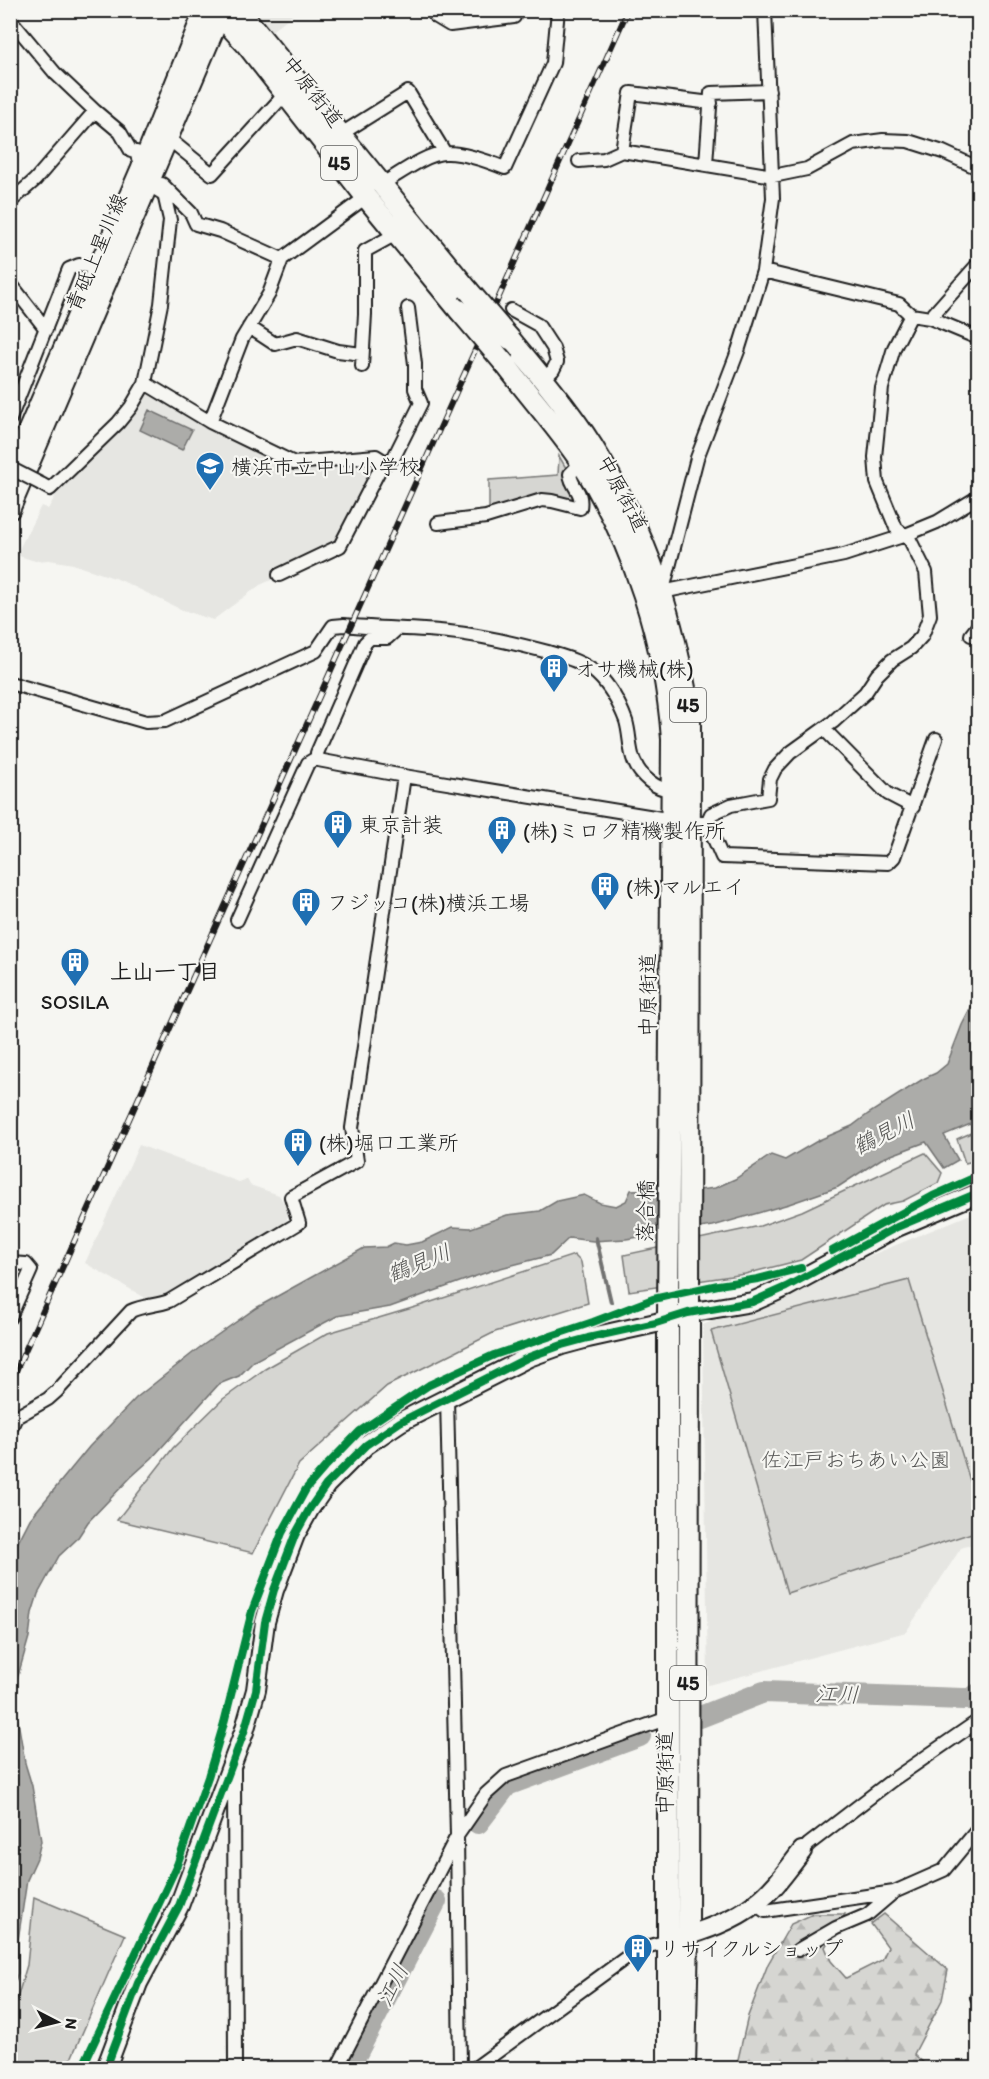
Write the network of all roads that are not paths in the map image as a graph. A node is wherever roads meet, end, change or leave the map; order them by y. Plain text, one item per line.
1 (434, 10) edge
2 (514, 10) edge
3 (558, 10) edge
4 (765, 10) edge
5 (220, 12) edge
6 (10, 19) edge
7 (769, 91) junction
8 (285, 94) junction
9 (711, 103) junction
10 (95, 111) junction
11 (341, 134) junction
12 (169, 139) junction
13 (622, 151) junction
14 (445, 153) junction
15 (579, 161) dead end
16 (706, 164) junction
17 (978, 168) edge
18 (147, 175) junction
19 (773, 176) junction
20 (382, 184) junction
21 (366, 197) junction
22 (10, 202) edge
23 (396, 234) junction
24 (282, 260) junction
25 (978, 264) edge
26 (97, 267) junction
27 (763, 271) junction
28 (10, 283) edge
29 (408, 308) dead end
30 (511, 310) dead end
31 (911, 315) junction
32 (930, 318) junction
33 (249, 327) junction
34 (46, 328) junction
35 (978, 338) edge
36 (543, 380) junction
37 (145, 383) junction
38 (10, 419) edge
39 (210, 422) junction
40 (384, 461) junction
41 (581, 463) junction
42 (10, 470) edge
43 (978, 497) edge
44 (10, 510) edge
45 (438, 523) dead end
46 (903, 536) junction
47 (279, 575) dead end
48 (662, 592) junction
49 (643, 598) junction
50 (398, 629) junction
51 (10, 683) edge
52 (824, 729) junction
53 (936, 739) dead end
54 (318, 758) junction
55 (404, 776) junction
56 (672, 790) junction
57 (913, 807) junction
58 (690, 822) junction
59 (237, 920) dead end
60 (679, 1119) junction
61 (978, 1193) edge
62 (10, 1263) edge
63 (688, 1305) junction
64 (668, 1311) junction
65 (10, 1317) edge
66 (447, 1398) junction
67 (10, 1430) edge
68 (668, 1718) junction
69 (978, 1721) edge
70 (234, 1760) junction
71 (978, 1829) edge
72 (457, 1836) junction
73 (802, 1851) joint
74 (894, 1892) junction
75 (755, 1904) junction
76 (688, 1935) junction
77 (668, 1941) junction
78 (798, 1950) dead end
79 (106, 2068) edge
80 (235, 2068) edge
81 (338, 2068) edge
82 (460, 2068) edge
83 (475, 2068) edge
84 (671, 2068) edge

1 - 2 street
3 - 14 street
4 - 7 street
5 - 8 main road, 中原街道 / 45
5 - 11 main road, 中原街道 / 45
5 - 12 street, 青砥上星川線
5 - 18 street, 青砥上星川線
6 - 10 street
7 - 9 street
7 - 19 street
8 - 12 street
8 - 21 main road, 中原街道 / 45
9 - 13 street
9 - 16 street
10 - 18 street
10 - 22 street
11 - 14 street
11 - 20 main road, 中原街道 / 45
12 - 18 street, 青砥上星川線
13 - 15 street
13 - 16 street
14 - 20 street
16 - 19 street
17 - 19 street
18 - 24 street
18 - 26 street, 青砥上星川線
18 - 37 street
18 - 44 street, 青砥上星川線
19 - 27 street
20 - 36 main road, 中原街道 / 45, bridge
21 - 23 main road, 中原街道 / 45
21 - 24 street
23 - 33 street
23 - 41 main road, 中原街道 / 45, bridge
24 - 33 street
25 - 32 street
26 - 34 street
26 - 42 street, 青砥上星川線
27 - 31 street
27 - 48 street
28 - 34 street
29 - 40 street
30 - 36 street
31 - 32 street
31 - 46 street
32 - 35 street
33 - 39 street
34 - 38 street
36 - 48 main road, 中原街道 / 45
37 - 39 street
37 - 42 street, bridge
39 - 40 street
40 - 47 street
41 - 45 street
41 - 49 main road, 中原街道 / 45
43 - 46 street
46 - 48 street
46 - 52 street
48 - 49 street
48 - 58 main road, 中原街道 / 45
49 - 56 main road, 中原街道 / 45
50 - 51 street
50 - 54 street
50 - 56 street
52 - 57 street
52 - 58 street
53 - 57 street
54 - 55 street
54 - 59 street
55 - 58 street
55 - 67 street
56 - 58 main road, 中原街道 / 45
57 - 58 street
58 - 60 main road, 中原街道 / 45
60 - 63 main road, 落合橋 / 45
60 - 64 main road, 落合橋 / 45
61 - 63 street
62 - 65 street
63 - 64 street
63 - 76 main road, 中原街道 / 45
64 - 66 street
64 - 68 main road, 中原街道 / 45
66 - 70 street
66 - 72 street
68 - 72 street
68 - 77 main road, 中原街道 / 45
69 - 73 street
70 - 79 street
70 - 80 street
71 - 74 street
72 - 81 street
72 - 82 street
73 - 75 street
74 - 75 street
74 - 78 street
75 - 76 street
76 - 77 street
76 - 84 main road, 中原街道 / 45
77 - 83 street
77 - 84 main road, 中原街道 / 45

